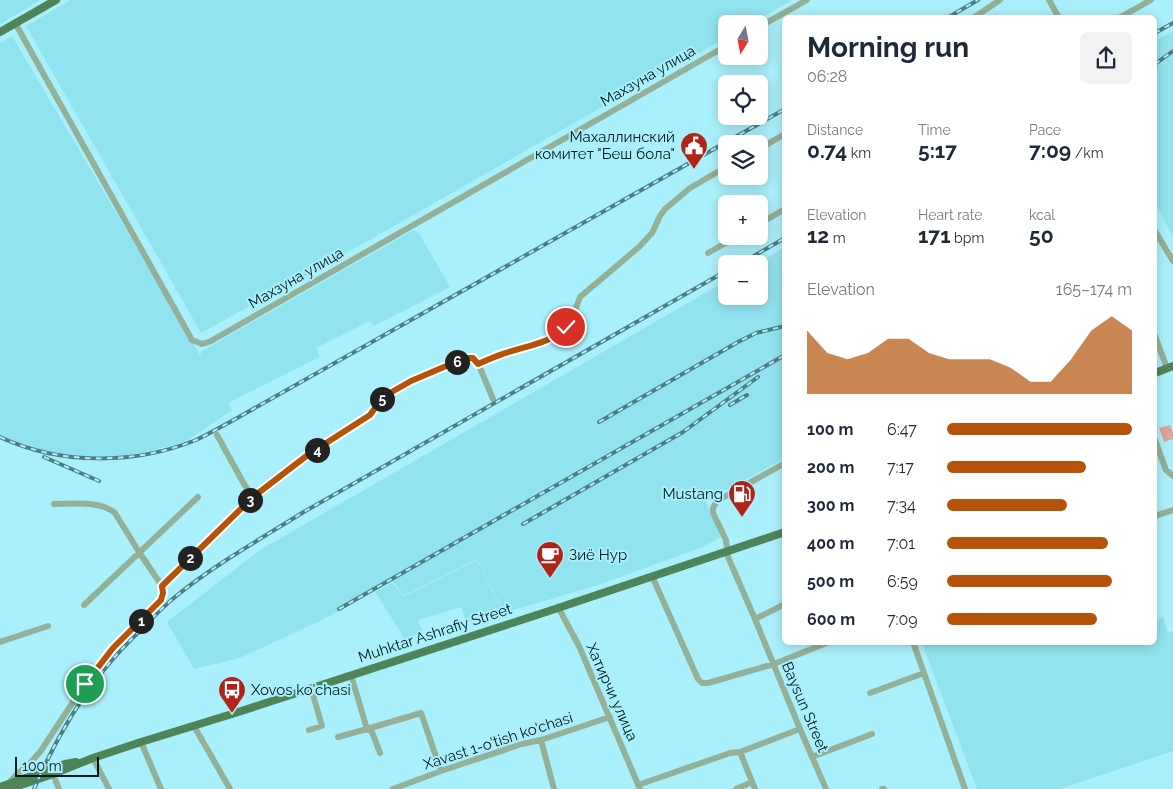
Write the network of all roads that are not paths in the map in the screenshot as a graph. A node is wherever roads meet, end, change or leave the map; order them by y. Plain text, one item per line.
1 (46, 0) edge
2 (56, 0) edge
3 (807, 0) edge
4 (1000, 0) edge
5 (1049, 0) edge
6 (1152, 0) edge
7 (978, 15) edge
8 (1057, 15) edge
9 (1124, 15) edge
10 (14, 21) junction
11 (768, 22) edge
12 (0, 26) edge
13 (0, 32) edge
14 (718, 51) edge
15 (782, 136) edge
16 (768, 144) edge
17 (718, 172) edge
18 (782, 212) edge
19 (768, 219) edge
20 (1157, 234) edge
21 (722, 245) edge
22 (708, 253) dead end
23 (1173, 261) edge
24 (1157, 340) edge
25 (478, 364) junction
26 (1170, 367) edge
27 (1157, 372) edge
28 (493, 400) dead end
29 (217, 435) dead end
30 (1157, 445) edge
31 (782, 466) edge
32 (1173, 476) edge
33 (198, 497) dead end
34 (253, 497) junction
35 (54, 504) dead end
36 (1173, 510) edge
37 (1157, 515) edge
38 (782, 533) edge
39 (727, 551) junction
40 (139, 552) junction
41 (652, 576) junction
42 (162, 586) junction
43 (84, 605) dead end
44 (782, 606) edge
45 (558, 607) junction
46 (755, 619) junction
47 (48, 626) dead end
48 (0, 642) edge
49 (822, 645) edge
50 (914, 645) edge
51 (774, 664) junction
52 (924, 673) junction
53 (351, 675) junction
54 (311, 688) junction
55 (870, 693) dead end
56 (610, 717) junction
57 (194, 726) junction
58 (367, 729) junction
59 (800, 729) junction
60 (310, 730) dead end
61 (872, 734) dead end
62 (338, 736) dead end
63 (541, 740) junction
64 (141, 742) junction
65 (740, 752) junction
66 (380, 753) dead end
67 (812, 757) junction
68 (93, 758) junction
69 (441, 771) junction
70 (53, 774) junction
71 (6, 786) edge
72 (754, 786) edge
73 (639, 787) edge
74 (59, 789) edge
75 (109, 789) edge
76 (161, 789) edge
77 (230, 789) edge
78 (393, 789) edge
79 (554, 789) edge
80 (736, 789) edge
81 (826, 789) edge
82 (966, 789) edge

1 - 10 main road
2 - 10 main road
3 - 11 street
4 - 7 street
5 - 8 street
6 - 9 street
10 - 12 main road
10 - 13 main road
10 - 14 street, Махзуна улица
15 - 16 street
17 - 25 street
18 - 19 street
20 - 23 street
21 - 22 street
24 - 26 street
25 - 28 street
25 - 34 street
26 - 27 main road
29 - 34 street
30 - 32 street
31 - 39 street, Bаysun Street
33 - 40 street
34 - 42 street
35 - 40 street
36 - 37 street
38 - 39 main road, Muhktar Ashrafiy Street
39 - 41 main road, Muhktar Ashrafiy Street
39 - 46 street, Bаysun Street
40 - 42 street
40 - 43 street
41 - 45 main road, Muhktar Ashrafiy Street
41 - 51 street
42 - 71 street
44 - 46 street
45 - 53 main road, Muhktar Ashrafiy Street
45 - 56 street, Хатирчи улица
46 - 51 street, Bаysun Street
47 - 48 street
49 - 51 street
50 - 52 street
51 - 59 street, Bаysun Street
52 - 55 street
52 - 82 street
53 - 54 main road, Muhktar Ashrafiy Street
53 - 58 street
54 - 57 main road, Muhktar Ashrafiy Street
54 - 60 street
56 - 63 street, Xavast 1-o'tish ko'chasi
56 - 73 street, Хатирчи улица
57 - 64 main road, Muhktar Ashrafiy Street
57 - 77 street
58 - 62 street
58 - 66 street
58 - 69 street
59 - 65 street
59 - 67 street, Bаysun Street
61 - 67 street
63 - 69 street, Xavast 1-o'tish ko'chasi
63 - 79 street
64 - 68 main road, Muhktar Ashrafiy Street
64 - 76 street
65 - 72 street
65 - 73 street
67 - 81 street, Bаysun Street
68 - 70 main road, Muhktar Ashrafiy Street
68 - 71 main road, Muhktar Ashrafiy Street
68 - 75 street
69 - 78 street, Xavast 1-o'tish ko'chasi
70 - 71 main road, Muhktar Ashrafiy Street
70 - 74 street
72 - 80 street

